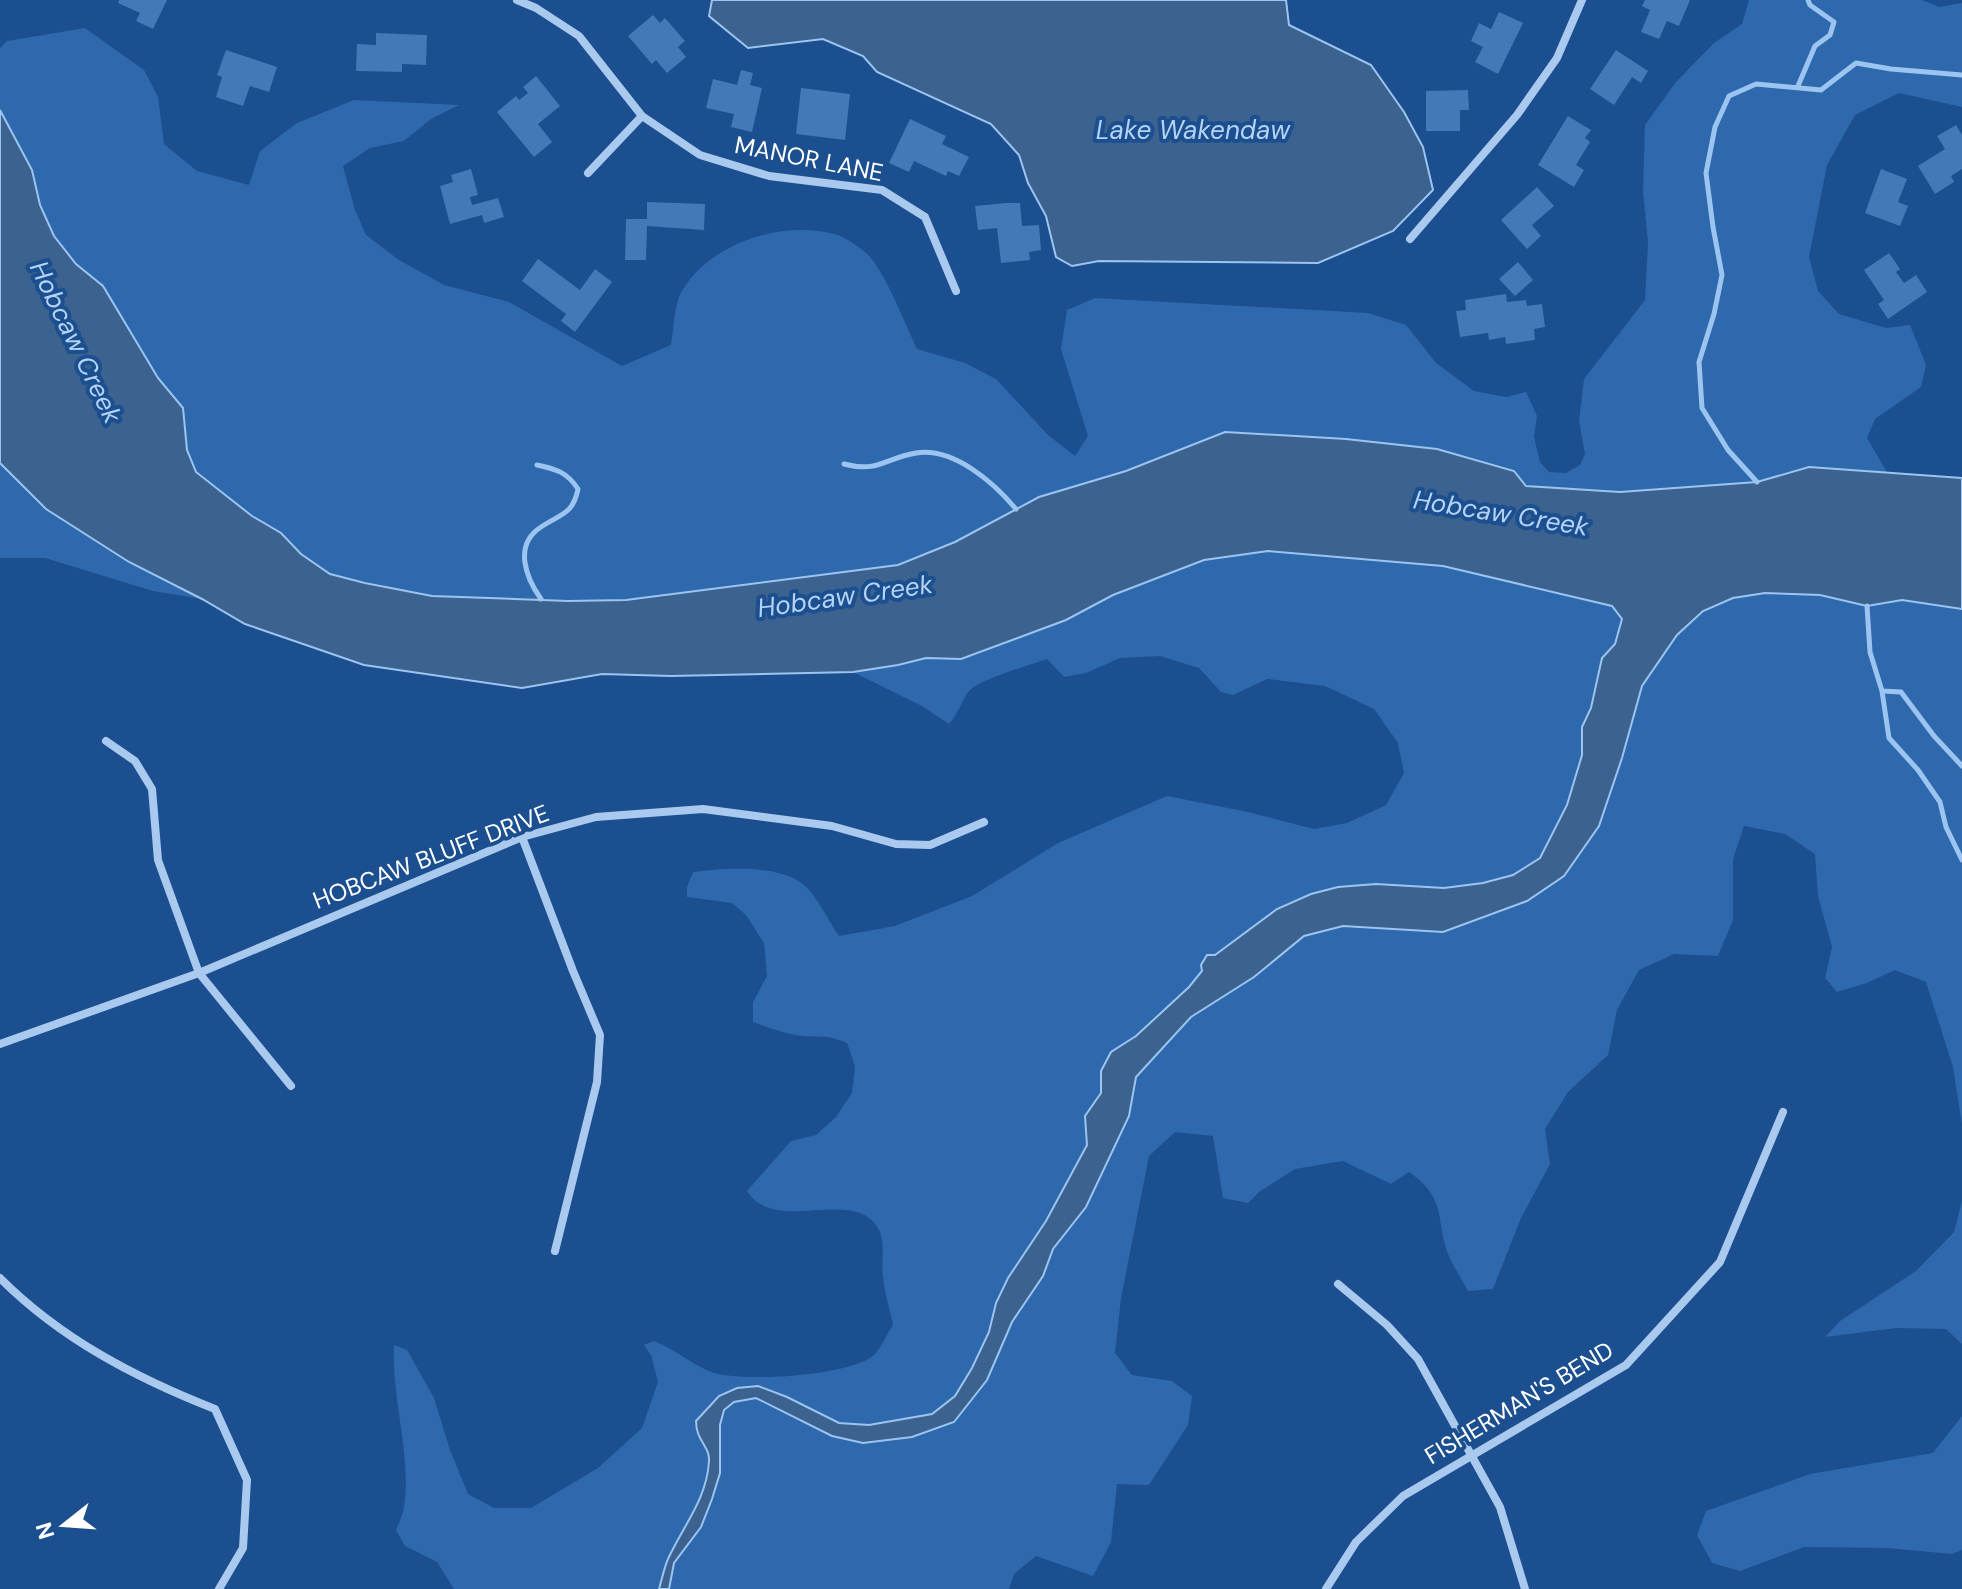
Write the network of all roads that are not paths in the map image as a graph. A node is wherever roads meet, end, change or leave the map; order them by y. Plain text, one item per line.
1 (517, 0) edge
2 (1579, 1) edge
3 (642, 116) junction
4 (588, 173) dead end
5 (1410, 239) dead end
6 (956, 291) dead end
7 (106, 741) dead end
8 (984, 822) dead end
9 (522, 837) junction
10 (199, 973) junction
11 (0, 1044) edge
12 (291, 1086) dead end
13 (1783, 1112) dead end
14 (555, 1251) dead end
15 (0, 1278) edge
16 (1338, 1284) dead end
17 (1473, 1455) junction
18 (219, 1589) edge
19 (1326, 1589) edge
20 (1525, 1589) edge

1 - 3 street, MANOR LANE
2 - 5 street
3 - 4 street
3 - 6 street, MANOR LANE
7 - 10 street
8 - 9 street, HOBCAW BLUFF DRIVE
9 - 10 street, HOBCAW BLUFF DRIVE
9 - 14 street
10 - 11 street, HOBCAW BLUFF DRIVE
10 - 12 street
13 - 17 street, FISHERMAN'S BEND
15 - 18 street
16 - 17 street
17 - 19 street, FISHERMAN'S BEND
17 - 20 street

